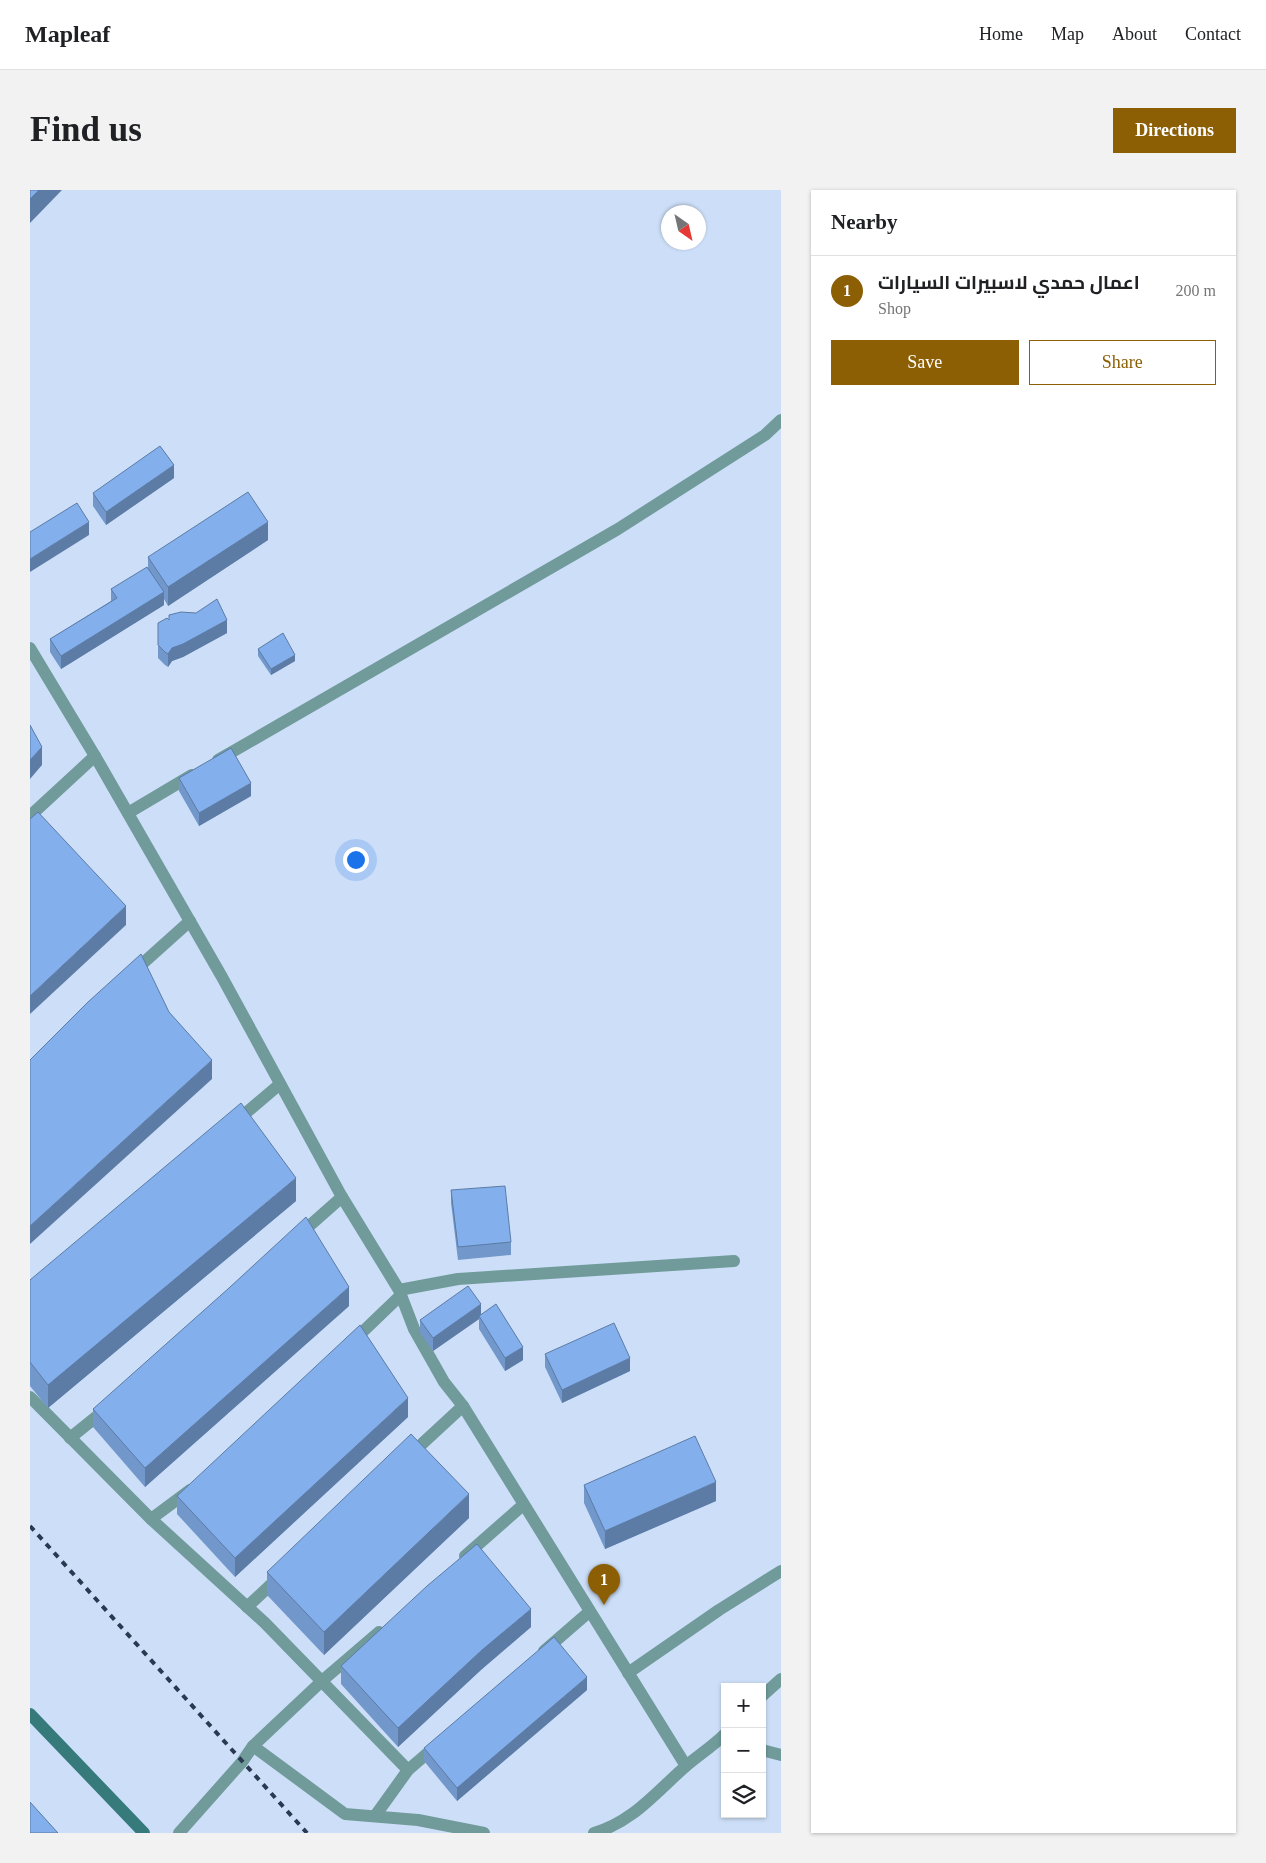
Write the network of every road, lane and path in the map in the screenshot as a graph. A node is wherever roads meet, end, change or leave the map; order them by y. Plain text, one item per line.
1 (781, 420) edge
2 (30, 648) edge
3 (95, 756) junction
4 (128, 813) junction
5 (30, 816) edge
6 (190, 921) junction
7 (124, 980) edge
8 (280, 1084) junction
9 (227, 1129) edge
10 (342, 1197) junction
11 (291, 1242) edge
12 (734, 1262) dead end
13 (400, 1292) junction
14 (344, 1350) edge
15 (30, 1397) edge
16 (112, 1403) edge
17 (463, 1406) junction
18 (70, 1438) junction
19 (401, 1464) edge
20 (202, 1481) edge
21 (523, 1505) junction
22 (151, 1519) junction
23 (456, 1563) edge
24 (286, 1570) edge
25 (781, 1571) edge
26 (248, 1607) junction
27 (589, 1612) junction
28 (390, 1622) edge
29 (532, 1662) edge
30 (628, 1673) junction
31 (781, 1679) edge
32 (323, 1680) junction
33 (766, 1692) edge
34 (30, 1714) edge
35 (445, 1739) edge
36 (721, 1739) edge
37 (253, 1746) junction
38 (766, 1751) edge
39 (781, 1755) edge
40 (686, 1766) junction
41 (408, 1770) junction
42 (375, 1816) junction
43 (144, 1833) edge
44 (179, 1833) edge
45 (484, 1833) edge
46 (594, 1833) edge

1 - 4 street
2 - 3 street
3 - 4 street
3 - 5 street
4 - 6 street
6 - 7 street
6 - 8 street
8 - 9 street
8 - 10 street
10 - 11 street
10 - 13 street
12 - 13 street
13 - 14 street
13 - 17 street
15 - 18 street
16 - 18 street
17 - 19 street
17 - 21 street
18 - 22 street
20 - 22 street
21 - 23 street
21 - 27 street
22 - 26 street
24 - 26 street
25 - 30 street
26 - 32 street
27 - 29 street
27 - 30 street
28 - 32 street
30 - 40 street
31 - 33 street
32 - 37 street
32 - 41 street
34 - 43 street
35 - 41 street
36 - 40 street
37 - 42 street
37 - 44 street
38 - 39 street
40 - 46 street
41 - 42 street
42 - 45 street

